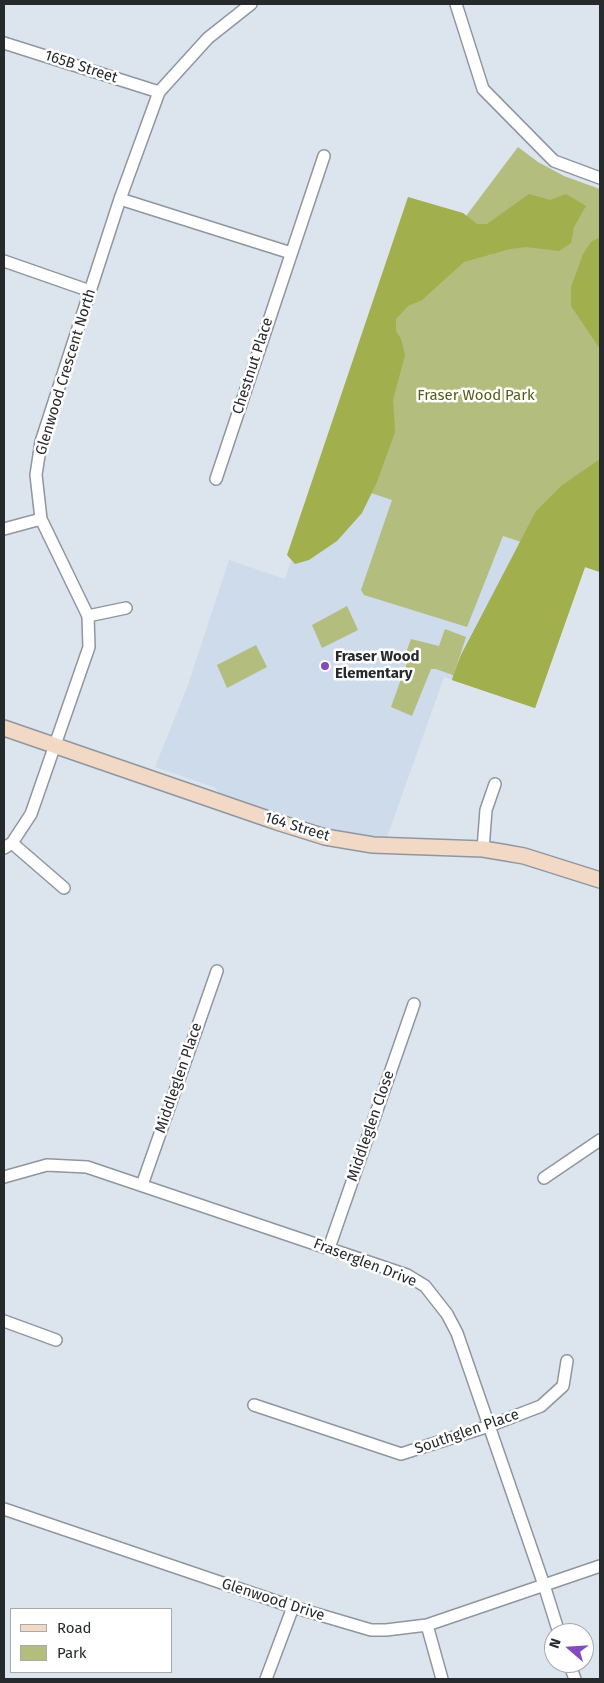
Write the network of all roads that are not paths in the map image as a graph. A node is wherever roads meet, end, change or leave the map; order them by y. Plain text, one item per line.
1 (250, 4) edge
2 (456, 4) edge
3 (4, 43) edge
4 (158, 92) junction
5 (324, 156) dead end
6 (600, 178) edge
7 (120, 199) junction
8 (291, 253) junction
9 (4, 261) edge
10 (90, 291) junction
11 (216, 479) dead end
12 (41, 519) junction
13 (4, 530) edge
14 (126, 608) dead end
15 (88, 616) junction
16 (4, 728) edge
17 (55, 746) junction
18 (495, 784) dead end
19 (8, 846) edge
20 (483, 850) junction
21 (600, 880) edge
22 (64, 888) dead end
23 (217, 971) dead end
24 (414, 1004) dead end
25 (600, 1140) edge
26 (4, 1177) edge
27 (544, 1178) dead end
28 (142, 1185) junction
29 (329, 1248) junction
30 (4, 1322) edge
31 (56, 1340) dead end
32 (567, 1361) dead end
33 (254, 1405) dead end
34 (489, 1426) junction
35 (4, 1509) edge
36 (600, 1566) edge
37 (544, 1585) junction
38 (293, 1607) junction
39 (556, 1623) edge
40 (427, 1625) junction
41 (266, 1679) edge
42 (442, 1679) edge

1 - 4 street, Glenwood Crescent North
2 - 6 street
3 - 4 street, 165B Street
4 - 7 street, Glenwood Crescent North
5 - 8 street, Chestnut Place
7 - 8 street
7 - 10 street, Glenwood Crescent North
8 - 11 street, Chestnut Place
9 - 10 street
10 - 12 street, Glenwood Crescent North
12 - 13 street
12 - 15 street, Glenwood Crescent North
14 - 15 street
15 - 17 street, Glenwood Crescent North
16 - 17 street, 164 Street
17 - 19 street, Glenwood Crescent North
17 - 20 street, 164 Street
18 - 20 street
19 - 22 street
20 - 21 street, 164 Street
23 - 28 street, Middleglen Place
24 - 29 street, Middleglen Close
25 - 27 street
26 - 28 street, Fraserglen Drive
28 - 29 street, Fraserglen Drive
29 - 34 street, Fraserglen Drive
30 - 31 street
32 - 34 street, Southglen Place
33 - 34 street, Southglen Place
34 - 37 street, Fraserglen Drive
35 - 38 street, Glenwood Drive
36 - 37 street, Glenwood Drive
37 - 39 street, Fraserglen Drive
37 - 40 street, Glenwood Drive
38 - 40 street, Glenwood Drive
38 - 41 street
40 - 42 street

